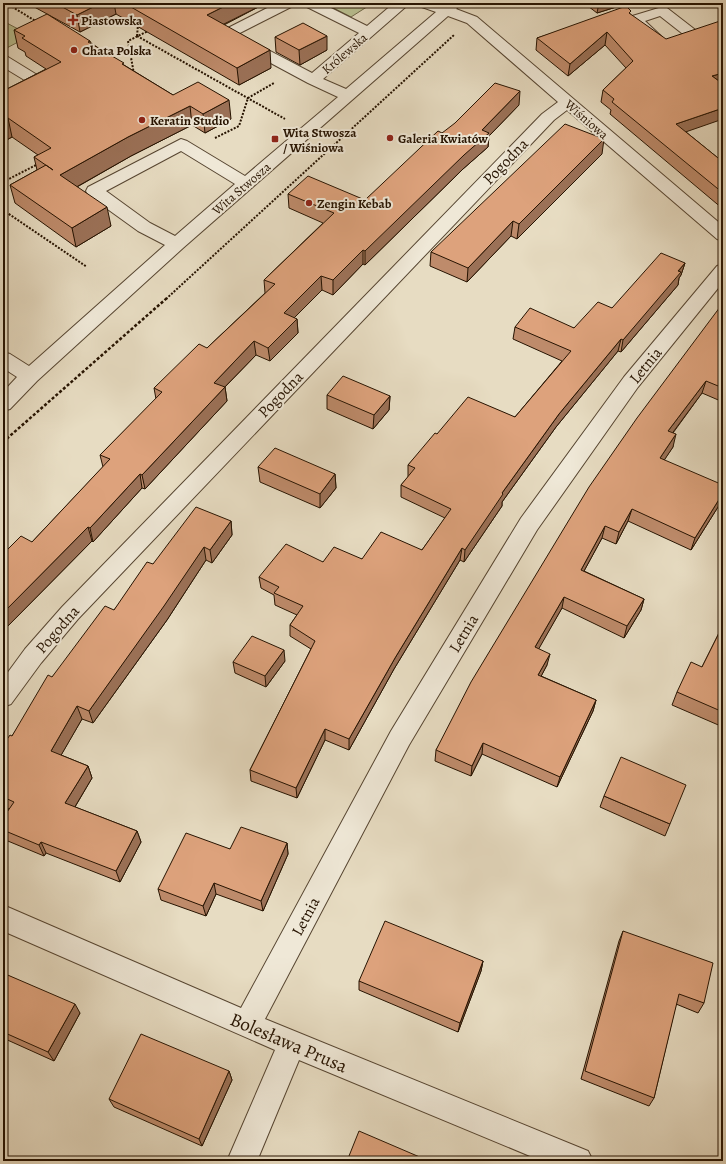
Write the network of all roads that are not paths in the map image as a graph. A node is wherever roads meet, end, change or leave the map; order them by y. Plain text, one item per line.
1 (288, 3) edge
2 (310, 3) edge
3 (403, 3) edge
4 (424, 3) edge
5 (451, 7) edge
6 (368, 32) junction
7 (692, 35) edge
8 (664, 44) edge
9 (3, 60) edge
10 (313, 80) junction
11 (347, 95) junction
12 (568, 102) junction
13 (3, 104) edge
14 (246, 183) junction
15 (723, 235) edge
16 (177, 244) junction
17 (723, 270) edge
18 (3, 359) edge
19 (30, 376) junction
20 (3, 394) edge
21 (3, 404) edge
22 (3, 697) edge
23 (3, 918) edge
24 (247, 1025) junction
25 (292, 1043) junction
26 (242, 1161) edge
27 (578, 1161) edge

1 - 10 street
2 - 6 street
3 - 6 street, Królewska
4 - 5 street, Wiśniowa
5 - 11 street, Wita Stwosza
5 - 12 street, Wiśniowa
6 - 10 street, Królewska
7 - 8 street
9 - 13 street
10 - 11 street, Królewska
11 - 14 street, Wita Stwosza
12 - 15 street, Wiśniowa
12 - 22 street, Pogodna
14 - 16 street, Wita Stwosza
14 - 16 street
16 - 19 street, Wita Stwosza
17 - 24 street, Letnia
18 - 19 street
19 - 20 street, Wita Stwosza
19 - 21 street, Wita Stwosza
23 - 24 street, Bolesława Prusa
24 - 25 street, Bolesława Prusa
25 - 26 street
25 - 27 street, Bolesława Prusa

